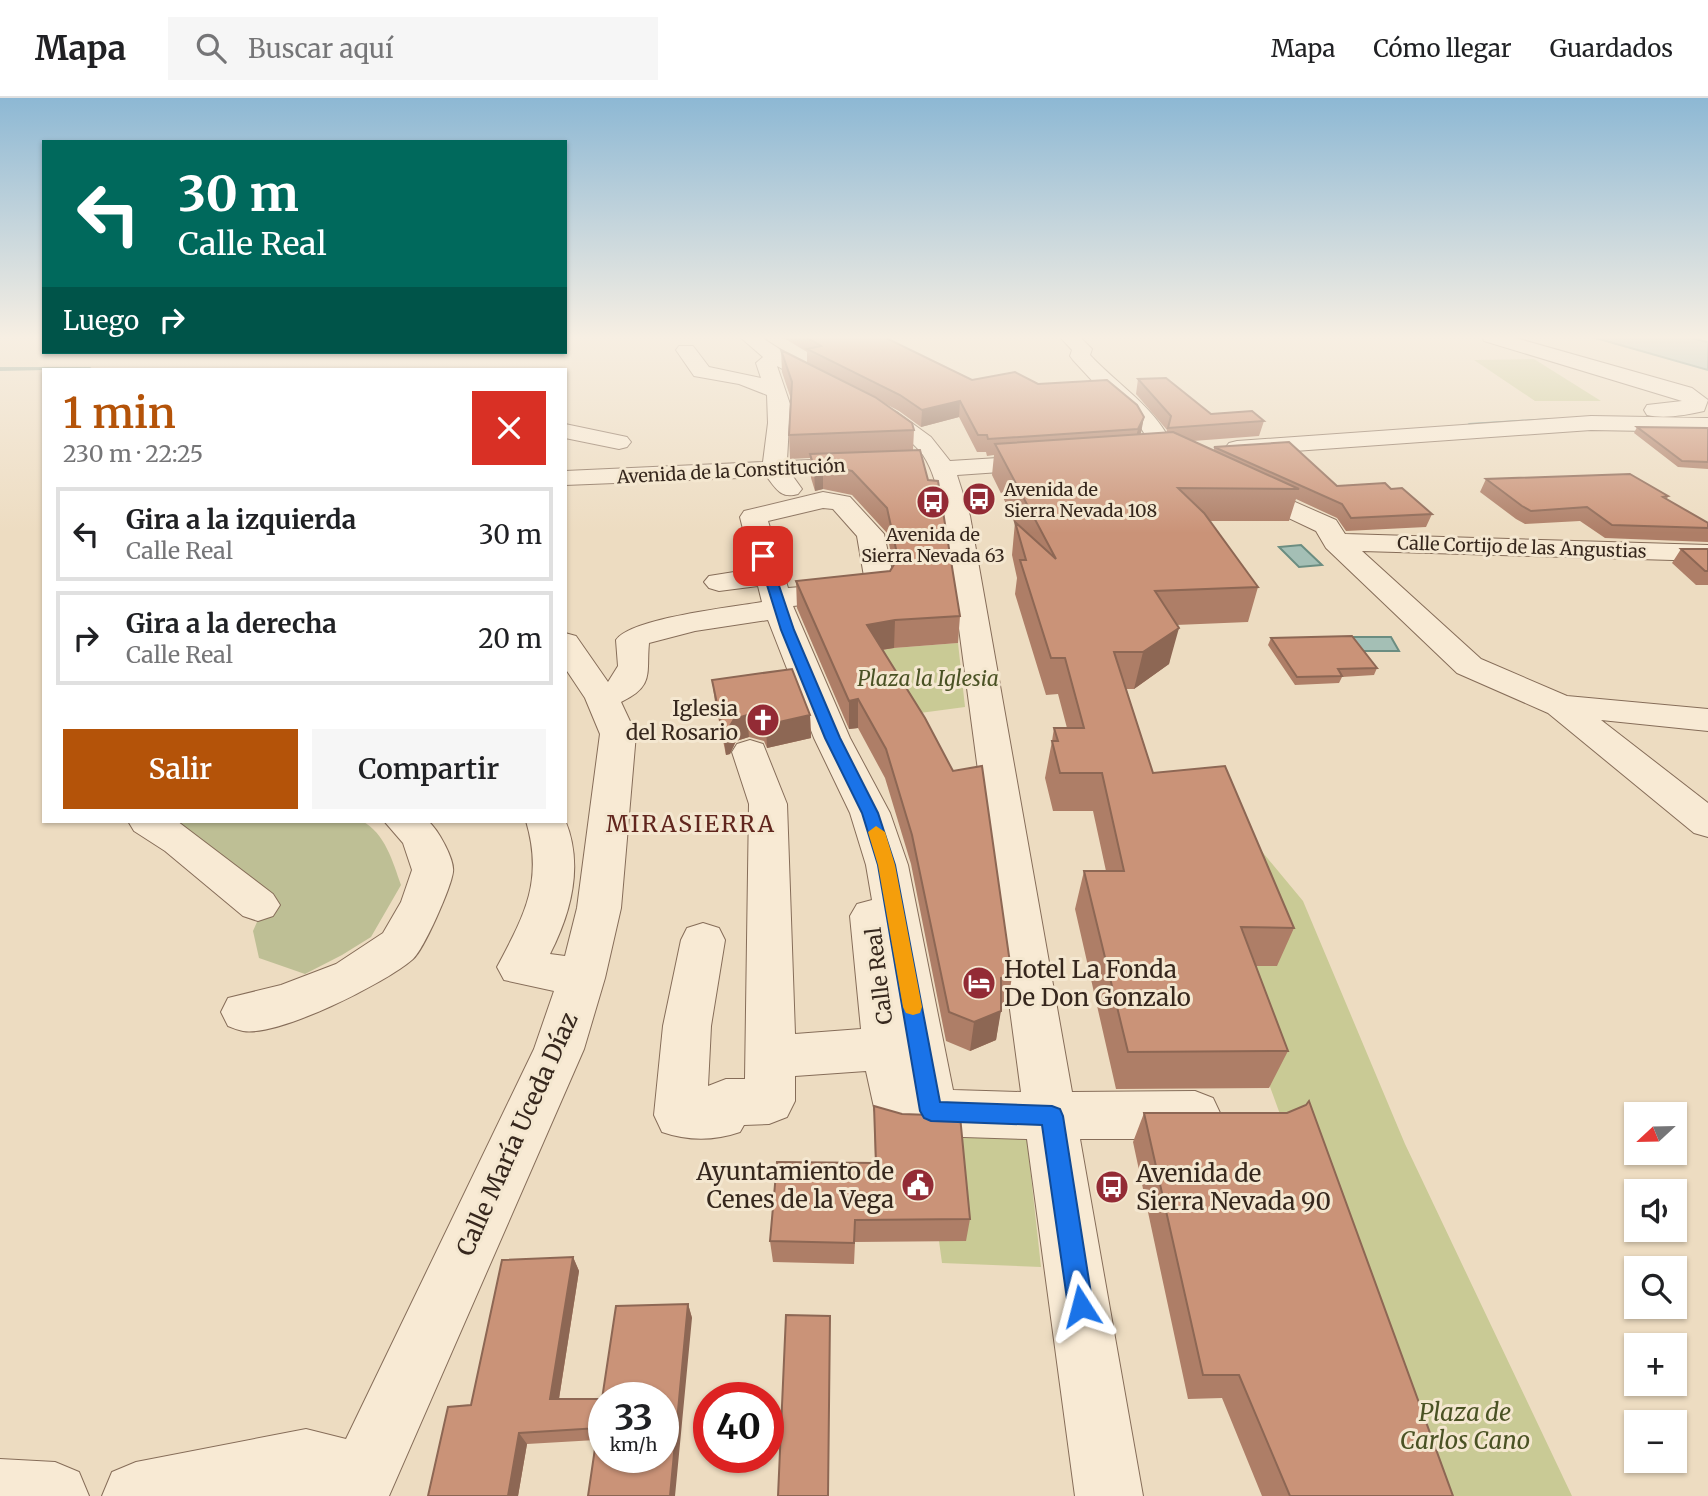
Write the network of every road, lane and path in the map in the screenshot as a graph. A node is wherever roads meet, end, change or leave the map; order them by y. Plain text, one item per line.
1 (778, 402) edge
2 (860, 402) edge
3 (1128, 402) edge
4 (1696, 402) edge
5 (1708, 425) edge
6 (567, 430) edge
7 (1456, 431) junction
8 (1171, 453) edge
9 (1144, 455) junction
10 (1117, 457) edge
11 (1063, 461) edge
12 (886, 465) edge
13 (931, 465) junction
14 (774, 469) junction
15 (574, 481) edge
16 (801, 504) junction
17 (1336, 542) junction
18 (1708, 552) edge
19 (719, 582) dead end
20 (774, 594) junction
21 (567, 646) edge
22 (602, 698) junction
23 (1560, 706) junction
24 (1708, 720) edge
25 (750, 752) dead end
26 (870, 813) junction
27 (151, 823) edge
28 (406, 823) edge
29 (546, 823) edge
30 (1708, 823) edge
31 (258, 905) dead end
32 (703, 940) dead end
33 (582, 978) junction
34 (245, 1012) dead end
35 (888, 1048) junction
36 (771, 1056) junction
37 (931, 1111) junction
38 (1243, 1115) edge
39 (1052, 1116) junction
40 (358, 1486) edge
41 (0, 1493) edge
42 (55, 1496) edge
43 (136, 1496) edge
44 (1109, 1496) edge

1 - 14 street
2 - 13 street
3 - 9 street
4 - 7 street
5 - 7 street
6 - 15 street
7 - 17 street
8 - 9 street
9 - 10 street
11 - 13 street
12 - 14 street, Avenida de la Constitución
13 - 39 street
14 - 15 street, Avenida de la Constitución
14 - 16 street
16 - 20 street, Calle Real
16 - 20 street
17 - 18 street, Calle Cortijo de las Angustias
17 - 23 street
19 - 20 street
20 - 22 street
20 - 26 street, Calle Real
21 - 22 street, Calle María Uceda Díaz
22 - 33 street, Calle María Uceda Díaz
23 - 24 street
23 - 30 street
25 - 36 street
26 - 35 street, Calle Real
26 - 37 street, Calle Real
27 - 31 street
28 - 34 street
29 - 33 street
32 - 36 street
33 - 40 street, Calle María Uceda Díaz
35 - 36 street
35 - 37 street, Calle Real
37 - 39 street, Calle Real
38 - 39 street
39 - 44 street
40 - 43 street
41 - 42 street

